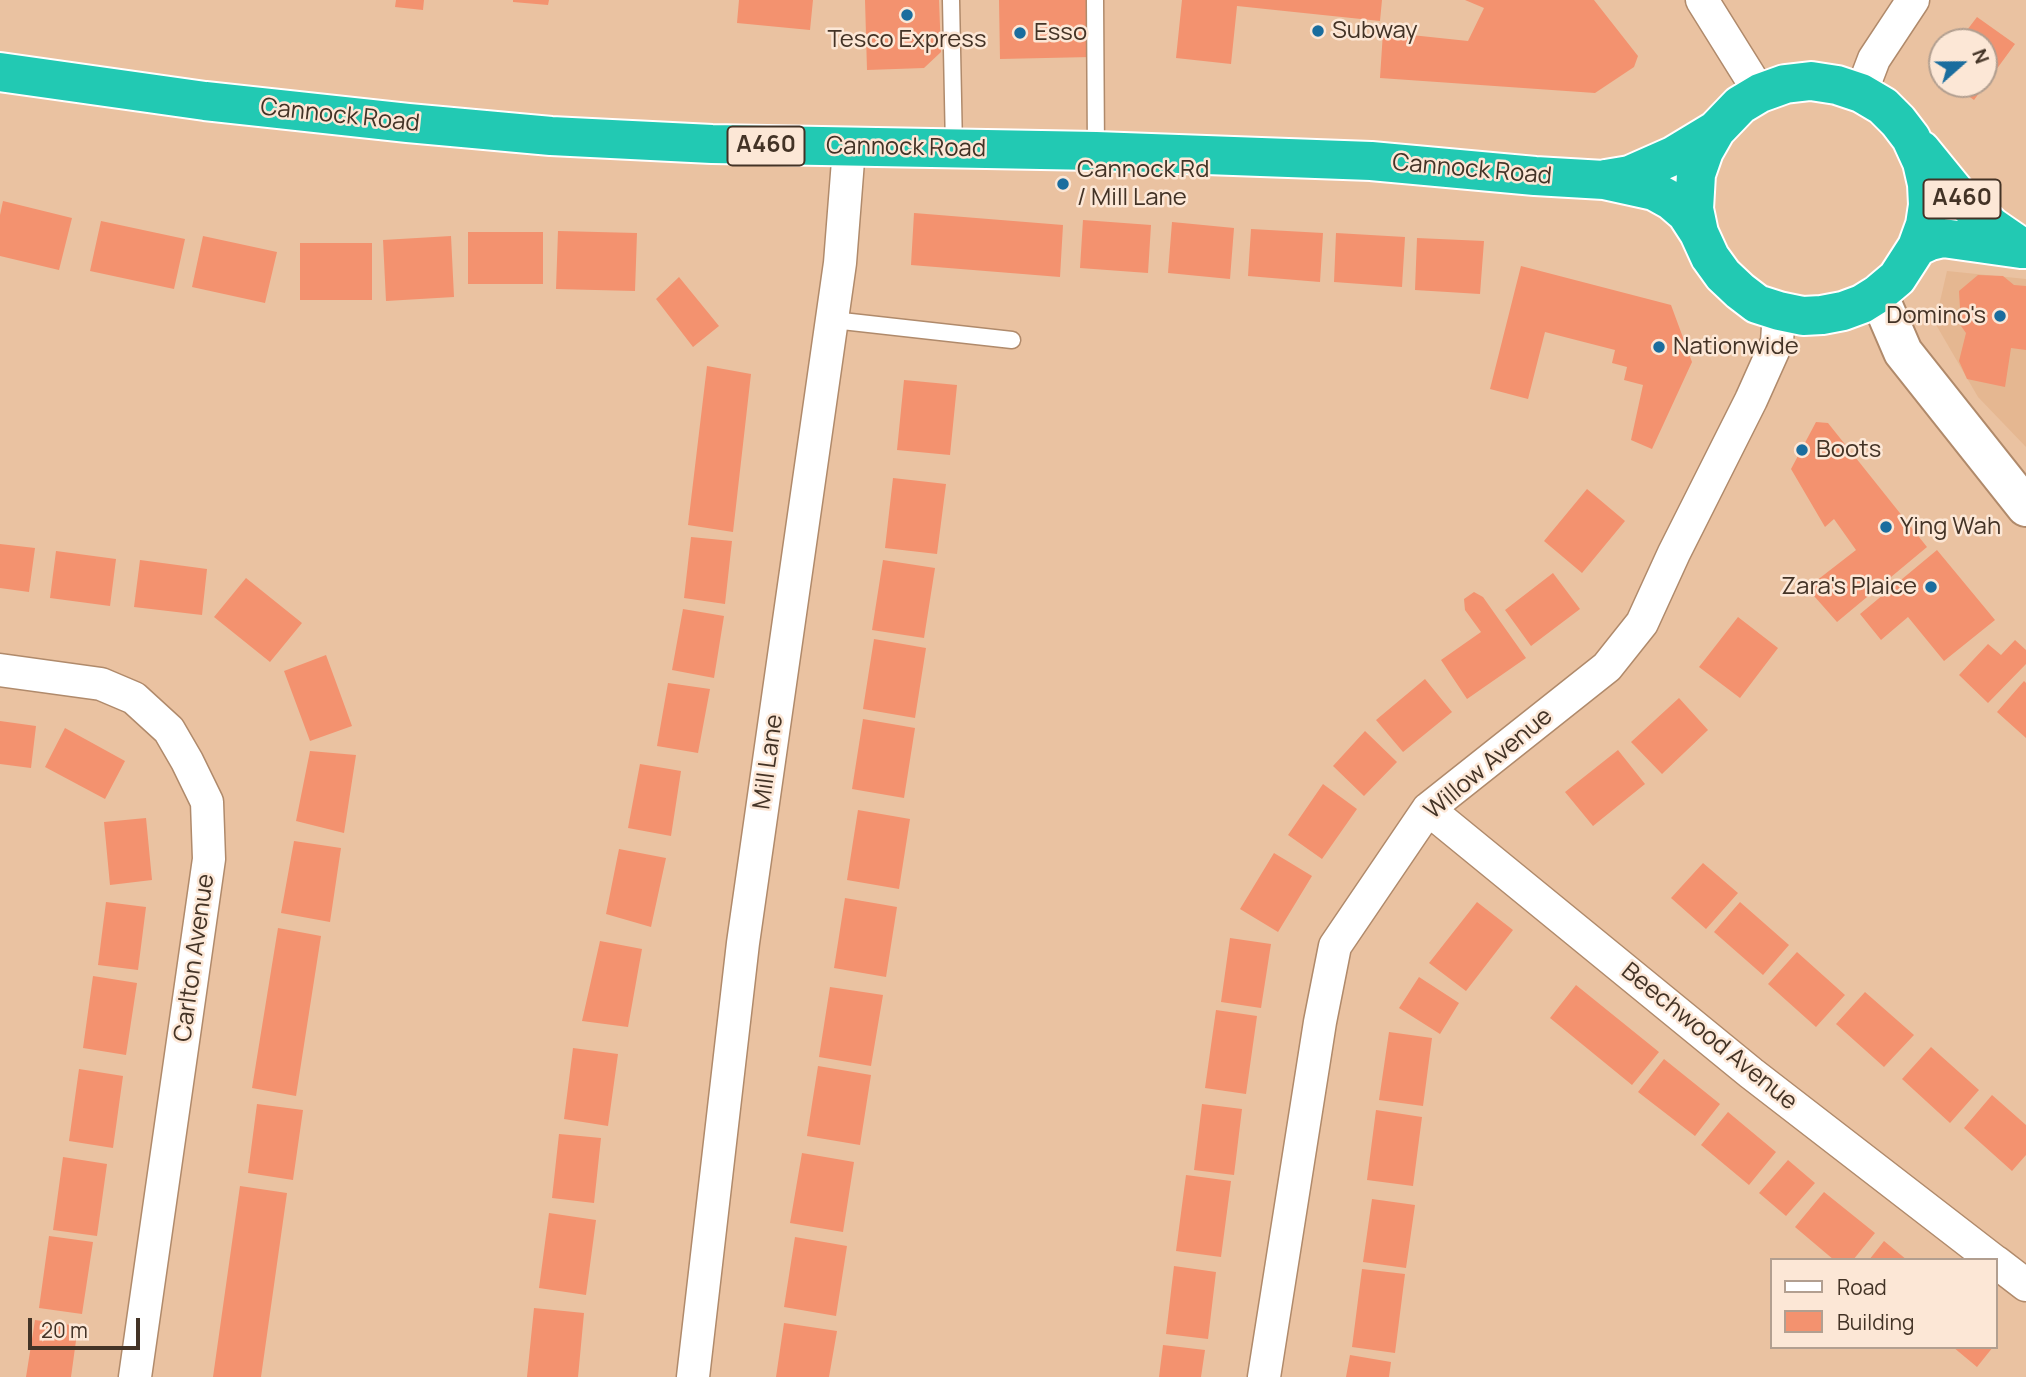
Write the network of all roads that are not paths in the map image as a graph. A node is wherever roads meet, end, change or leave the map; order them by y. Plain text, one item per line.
1 (951, 0) edge
2 (1094, 0) edge
3 (1702, 0) edge
4 (1913, 0) edge
5 (0, 72) edge
6 (1760, 93) junction
7 (1861, 93) junction
8 (1716, 130) junction
9 (1911, 138) junction
10 (849, 148) junction
11 (954, 149) junction
12 (1096, 151) junction
13 (1604, 180) junction
14 (1699, 233) junction
15 (1917, 247) junction
16 (2025, 249) edge
17 (1878, 294) junction
18 (1779, 311) junction
19 (833, 320) junction
20 (1012, 340) dead end
21 (2025, 504) edge
22 (0, 670) edge
23 (1428, 809) junction
24 (1991, 1258) edge
25 (1998, 1263) edge
26 (2026, 1285) edge
27 (135, 1377) edge
28 (693, 1377) edge
29 (1264, 1377) edge

1 - 11 lane
2 - 12 lane
3 - 6 street
4 - 7 street
5 - 10 highway, Cannock Road / A460
6 - 7 highway
6 - 8 highway
7 - 9 highway
8 - 13 highway, A460
8 - 14 highway
9 - 15 highway
9 - 16 highway, A460
10 - 11 highway, Cannock Road / A460
10 - 19 street, Mill Lane
11 - 12 highway, Cannock Road / A460
12 - 13 highway, Cannock Road / A460
13 - 14 highway, A460
14 - 18 highway
15 - 16 highway, A460
15 - 17 highway
17 - 18 highway
17 - 21 main road
18 - 23 street, Willow Avenue
19 - 20 lane
19 - 28 street, Mill Lane
22 - 27 street, Carlton Avenue
23 - 24 street, Beechwood Avenue
23 - 29 street, Willow Avenue
25 - 26 street, Beechwood Avenue

